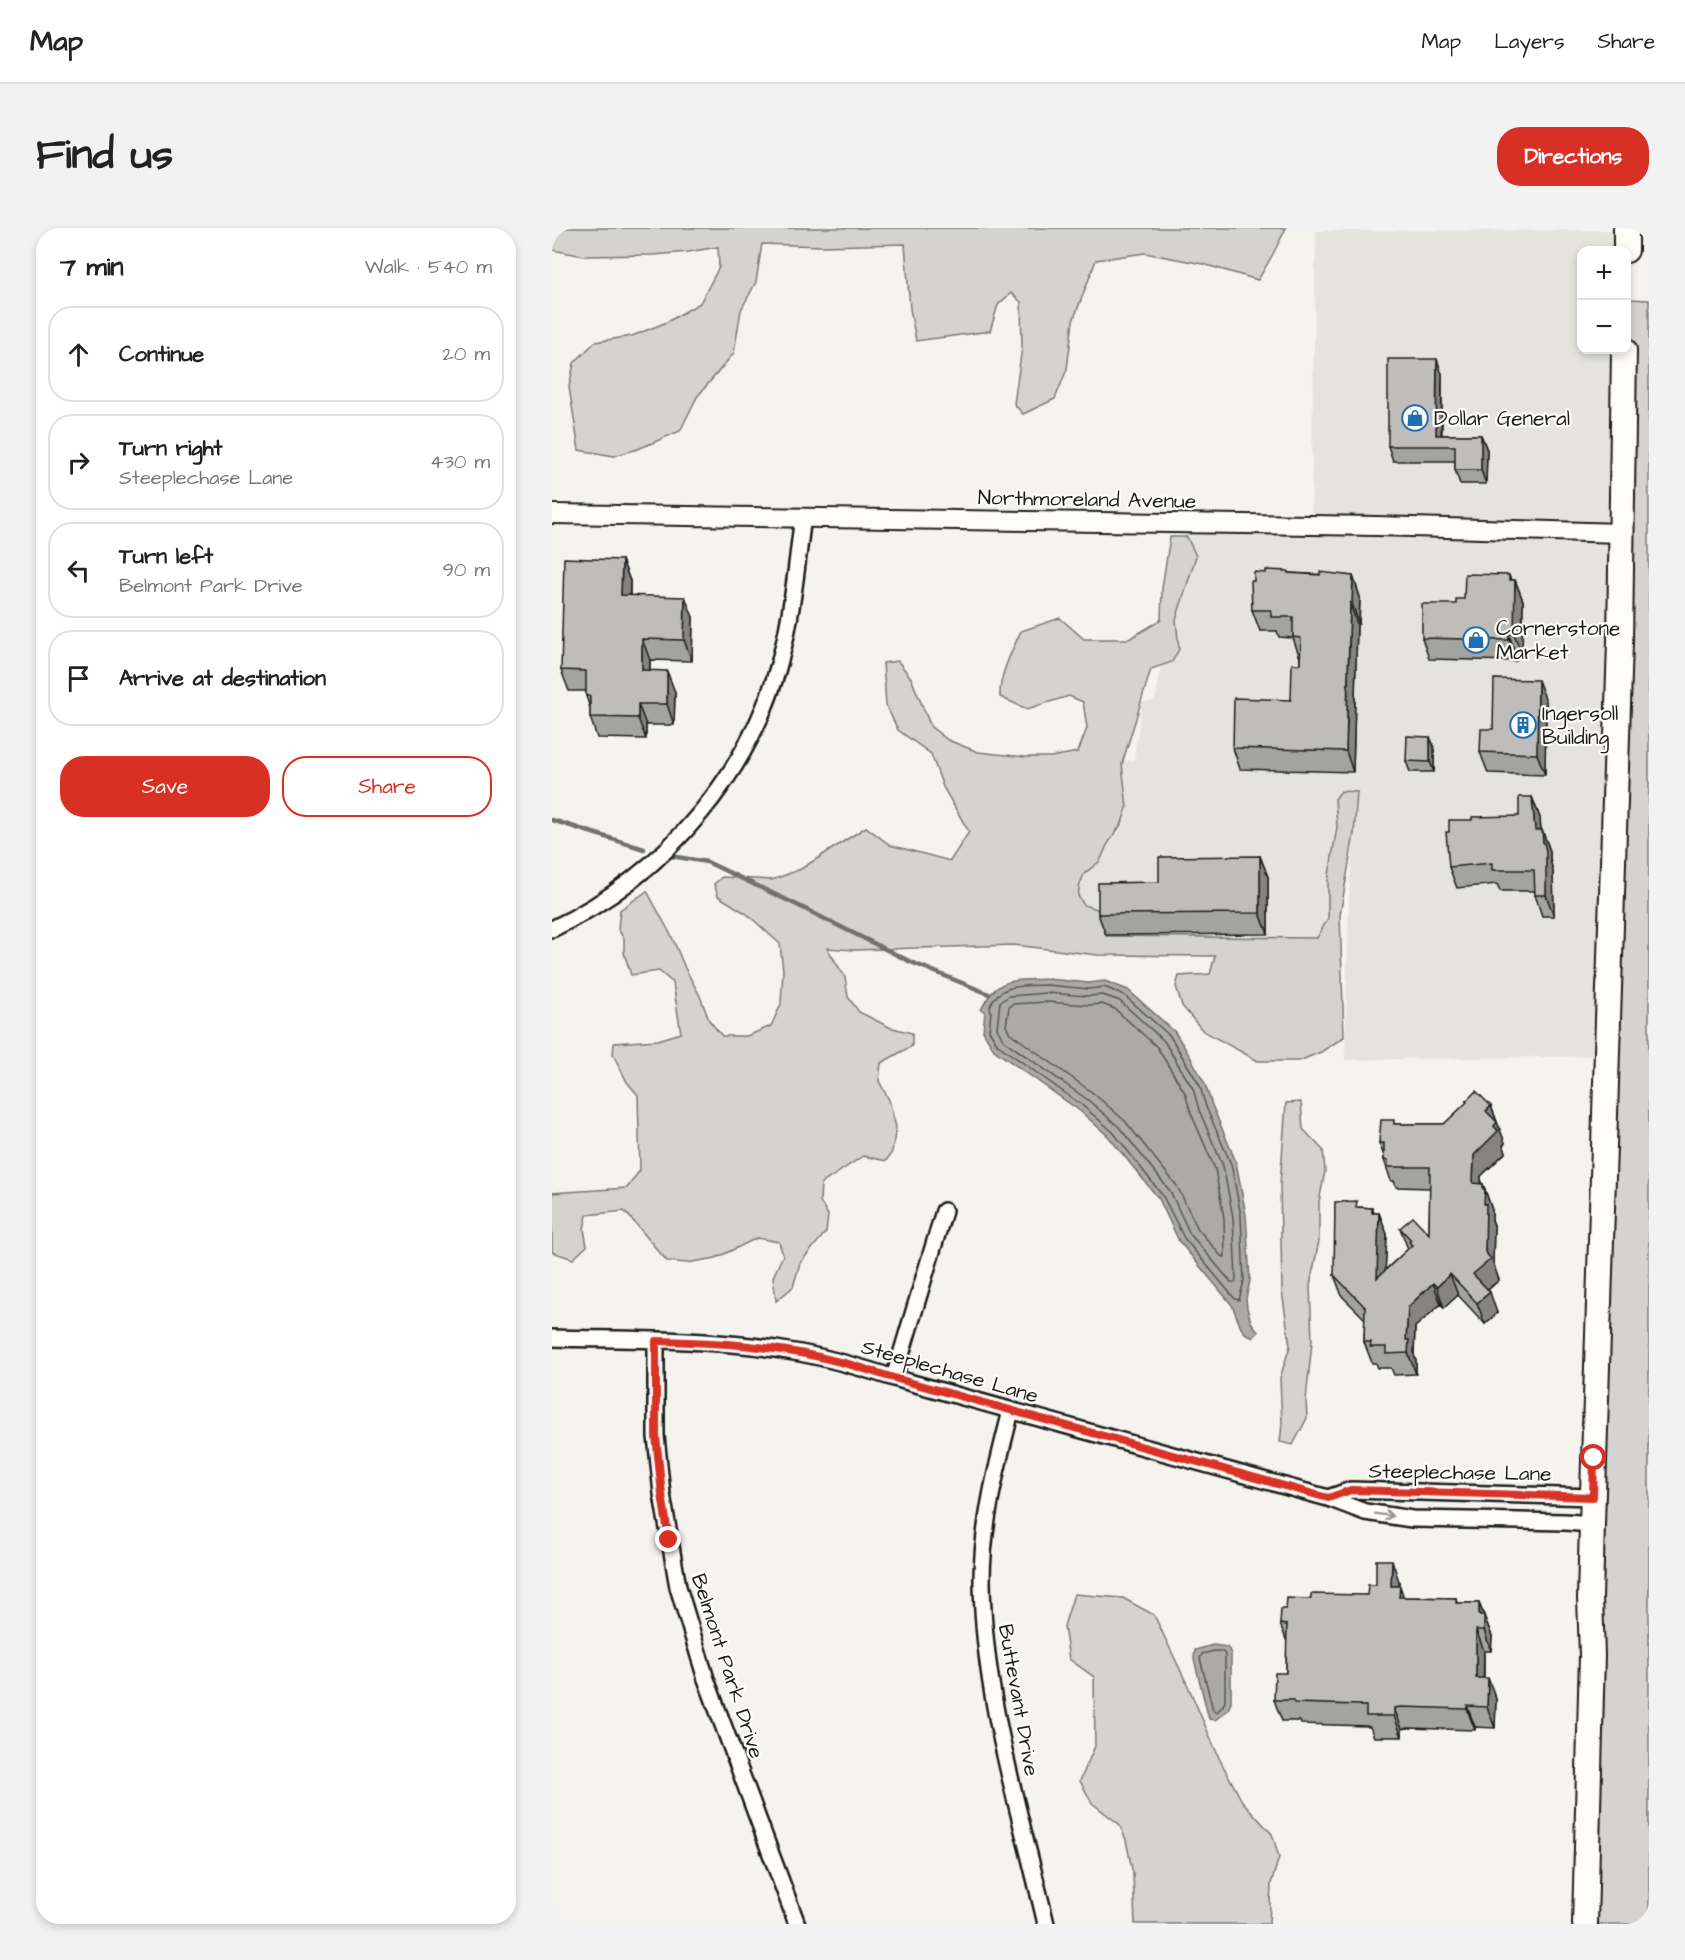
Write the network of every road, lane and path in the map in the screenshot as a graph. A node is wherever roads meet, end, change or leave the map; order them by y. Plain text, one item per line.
1 (1626, 228) edge
2 (1626, 246) edge
3 (1624, 354) edge
4 (552, 514) edge
5 (803, 517) junction
6 (1622, 533) junction
7 (552, 929) edge
8 (944, 1211) dead end
9 (552, 1338) edge
10 (656, 1341) junction
11 (894, 1378) junction
12 (1011, 1411) junction
13 (1593, 1497) junction
14 (1328, 1498) junction
15 (1592, 1524) junction
16 (797, 1924) edge
17 (1046, 1924) edge
18 (1585, 1924) edge

1 - 2 main road
3 - 6 main road
4 - 5 street, Northmoreland Avenue
5 - 6 street, Northmoreland Avenue
5 - 7 street
6 - 13 main road
8 - 11 street
9 - 10 street, Steeplechase Lane
10 - 11 street, Steeplechase Lane
10 - 16 street, Belmont Park Drive
11 - 12 street, Steeplechase Lane
12 - 14 street, Steeplechase Lane
12 - 17 street, Buttevant Drive
13 - 14 street, Steeplechase Lane
13 - 15 main road
14 -> 15 street, Steeplechase Lane
15 - 18 main road

